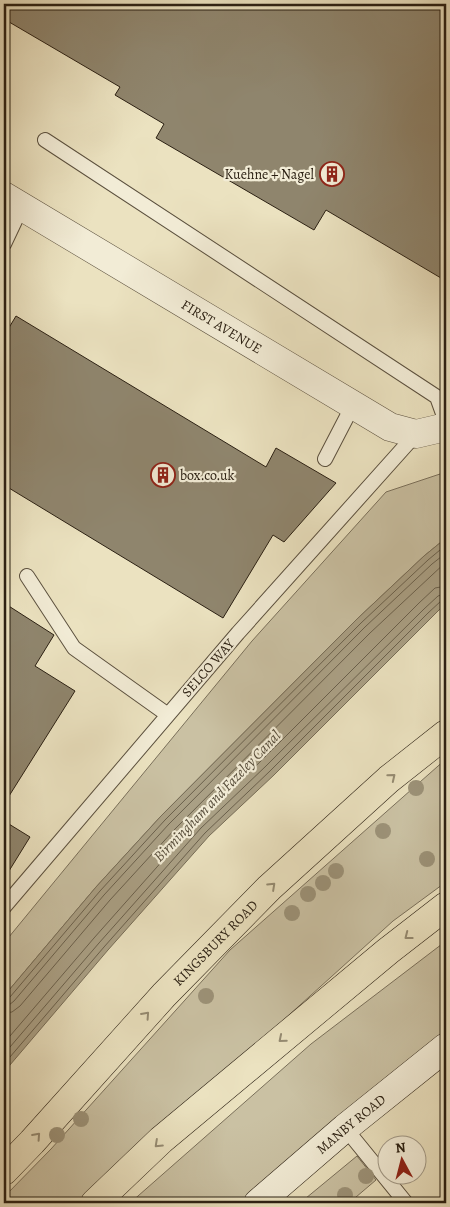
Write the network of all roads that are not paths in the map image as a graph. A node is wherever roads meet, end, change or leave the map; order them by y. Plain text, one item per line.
1 (45, 140) dead end
2 (13, 201) edge
3 (4, 244) edge
4 (353, 405) junction
5 (446, 422) edge
6 (446, 427) edge
7 (416, 434) junction
8 (325, 459) dead end
9 (27, 576) dead end
10 (168, 715) junction
11 (446, 734) edge
12 (446, 906) edge
13 (4, 907) edge
14 (446, 1048) edge
15 (345, 1128) junction
16 (4, 1171) edge
17 (95, 1203) edge
18 (258, 1203) edge
19 (406, 1203) edge

1 - 5 lane
2 - 3 lane
2 - 4 street, FIRST AVENUE
4 - 7 street, FIRST AVENUE
4 - 8 lane
6 - 7 street, FIRST AVENUE
7 - 10 lane, SELCO WAY
9 - 10 lane
10 - 13 lane, SELCO WAY
16 -> 11 highway, KINGSBURY ROAD
12 -> 17 highway
14 - 15 street, MANBY ROAD
15 - 18 street, MANBY ROAD
15 - 19 lane

